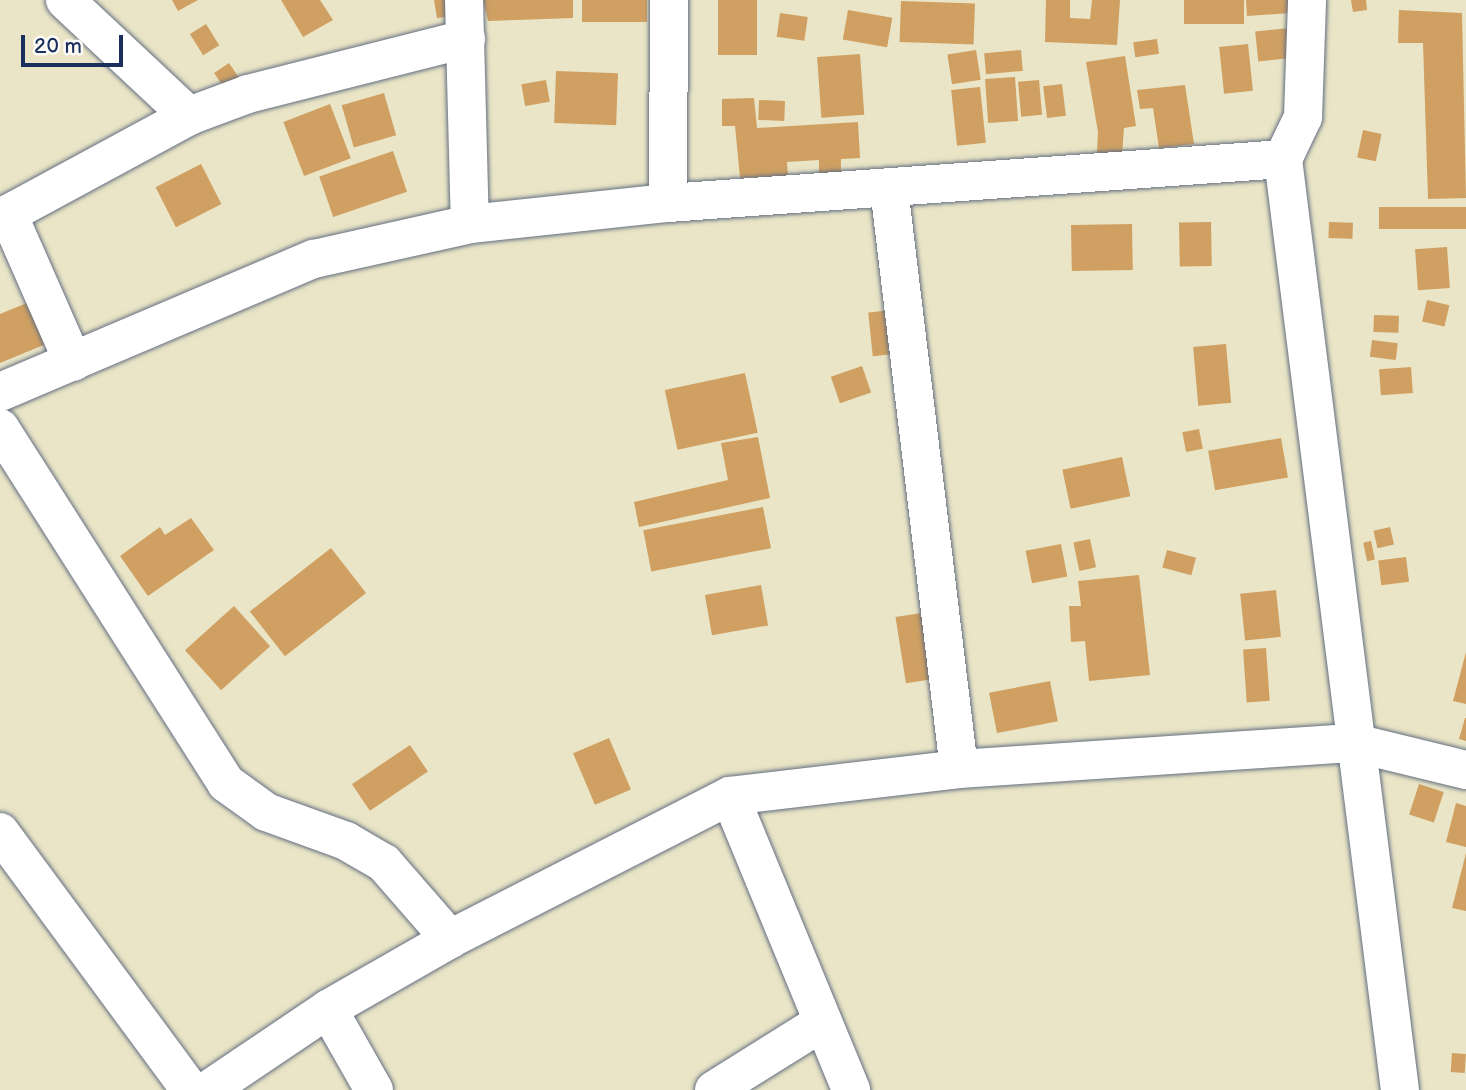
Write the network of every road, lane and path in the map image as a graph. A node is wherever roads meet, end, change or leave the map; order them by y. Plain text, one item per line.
1 (65, 0) edge
2 (464, 0) edge
3 (669, 0) edge
4 (1307, 0) edge
5 (466, 39) junction
6 (188, 116) junction
7 (1283, 159) junction
8 (889, 188) junction
9 (668, 203) junction
10 (470, 224) junction
11 (73, 362) junction
12 (0, 392) edge
13 (0, 428) edge
14 (1355, 743) junction
15 (959, 769) junction
16 (1466, 770) edge
17 (730, 796) junction
18 (0, 832) edge
19 (450, 939) junction
20 (328, 1010) junction
21 (823, 1022) junction
22 (190, 1090) edge
23 (208, 1090) edge
24 (374, 1090) edge
25 (714, 1090) edge
26 (850, 1090) edge
27 (1400, 1090) edge

1 - 6 street
2 - 5 street
3 - 9 street
4 - 7 street
5 - 6 street
5 - 10 street
6 - 11 street
7 - 8 street
7 - 14 street
8 - 9 street
8 - 15 street
9 - 10 street
10 - 11 street
11 - 12 street
13 - 19 street
14 - 15 street
14 - 16 street
14 - 27 street
15 - 17 street
17 - 19 street
17 - 21 street
18 - 22 street
19 - 20 street
20 - 23 street
20 - 24 street
21 - 25 street
21 - 26 street

